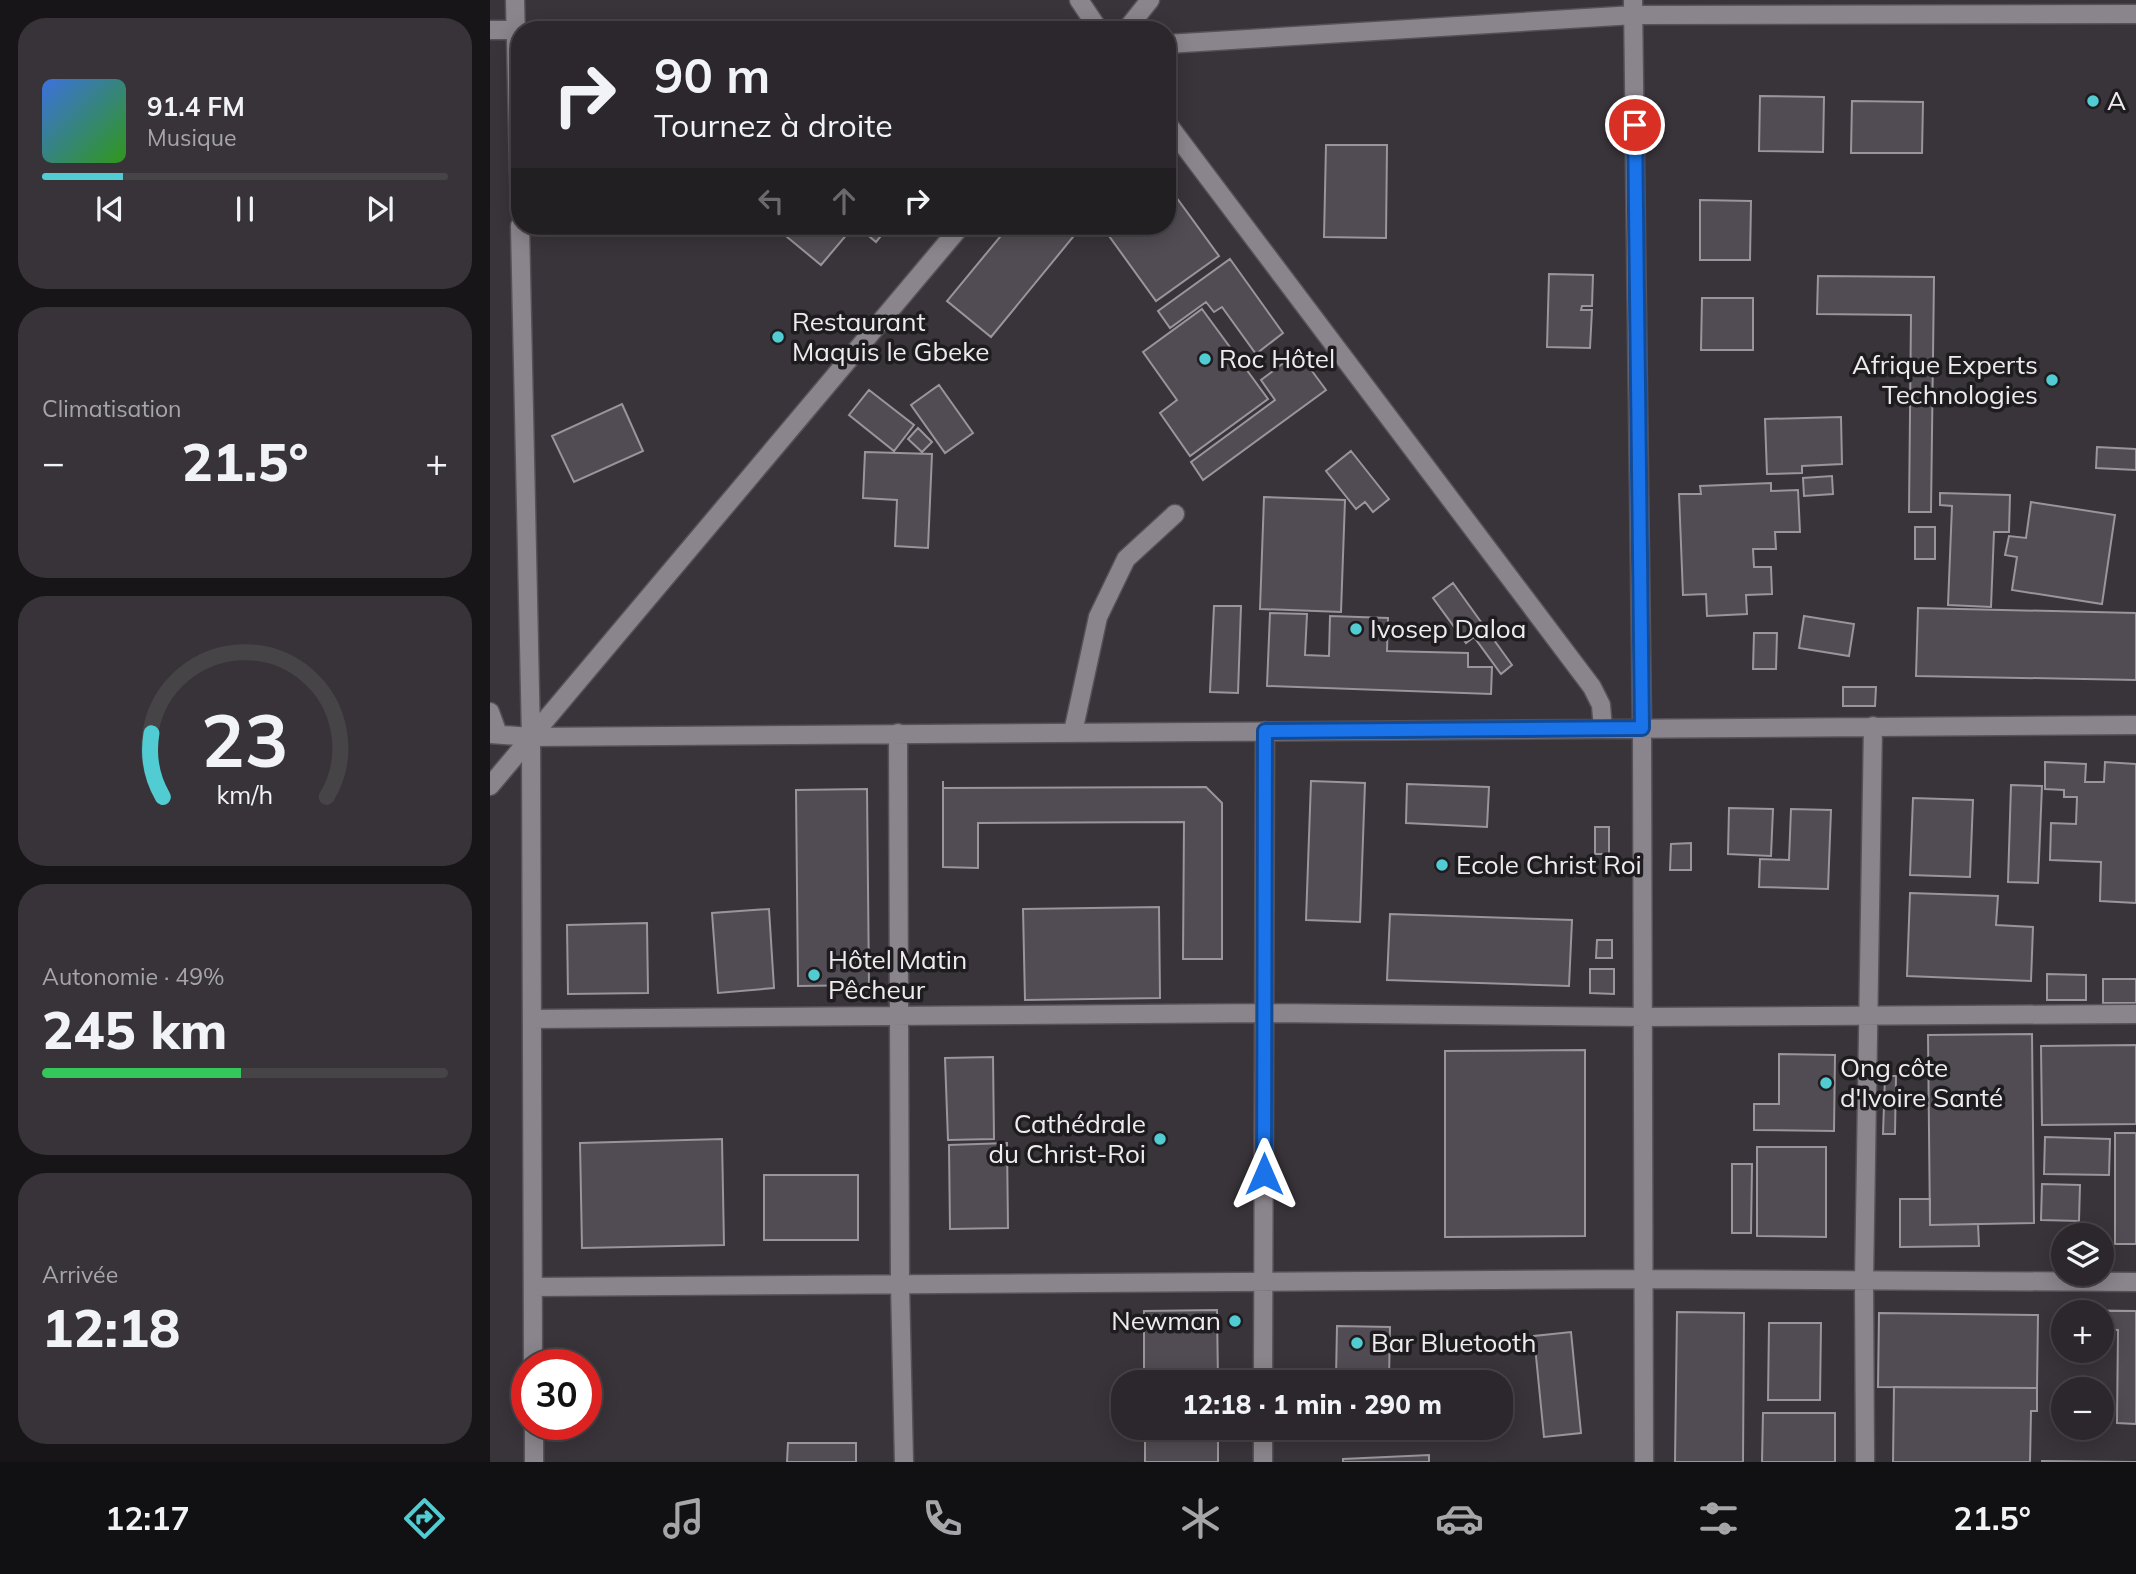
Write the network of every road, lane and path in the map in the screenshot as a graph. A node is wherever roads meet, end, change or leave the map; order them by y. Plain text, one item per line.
1 (515, 0) edge
2 (1079, 0) edge
3 (1150, 0) edge
4 (1634, 8) edge
5 (2136, 14) edge
6 (517, 21) edge
7 (1092, 21) edge
8 (1133, 21) edge
9 (490, 30) edge
10 (511, 30) edge
11 (1176, 43) edge
12 (1176, 135) edge
13 (520, 235) edge
14 (953, 235) edge
15 (1175, 513) dead end
16 (490, 712) edge
17 (2136, 725) edge
18 (1873, 726) junction
19 (1642, 728) junction
20 (1603, 729) junction
21 (1265, 731) junction
22 (1073, 732) junction
23 (898, 733) junction
24 (494, 734) edge
25 (531, 737) junction
26 (490, 786) edge
27 (1264, 1013) junction
28 (2136, 1014) edge
29 (899, 1016) junction
30 (1644, 1017) junction
31 (1868, 1017) junction
32 (532, 1019) junction
33 (1644, 1279) junction
34 (1263, 1281) junction
35 (1864, 1282) junction
36 (2136, 1282) edge
37 (900, 1284) junction
38 (533, 1287) junction
39 (533, 1349) edge
40 (1263, 1370) edge
41 (534, 1440) edge
42 (1263, 1440) edge
43 (534, 1462) edge
44 (904, 1462) edge
45 (1263, 1462) edge
46 (1644, 1462) edge
47 (1865, 1462) edge

1 - 6 street
2 - 7 street
3 - 8 street
4 - 5 street
4 - 11 street
4 - 19 street
9 - 10 street
12 - 20 street
13 - 25 street
14 - 25 street
15 - 22 street
16 - 24 street
17 - 18 street
18 - 19 street
18 - 31 street
19 - 20 street
19 - 30 street
20 - 21 street
21 - 22 street
21 - 27 street
22 - 23 street
23 - 25 street
23 - 29 street
24 - 25 street
25 - 26 street
25 - 32 street
27 - 29 street
27 - 30 street
27 - 34 street
28 - 31 street
29 - 32 street
29 - 37 street
30 - 31 street
30 - 33 street
31 - 35 street
32 - 38 street
33 - 34 street
33 - 35 street
33 - 46 street
34 - 37 street
34 - 40 street
35 - 36 street
35 - 47 street
37 - 38 street
37 - 44 street
38 - 39 street
41 - 43 street
42 - 45 street

